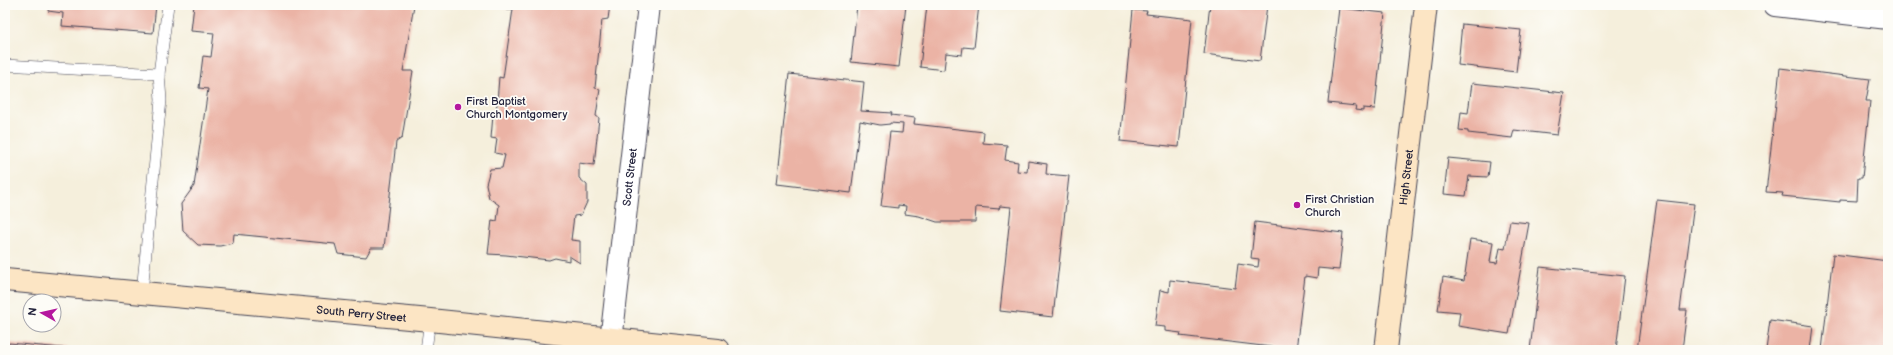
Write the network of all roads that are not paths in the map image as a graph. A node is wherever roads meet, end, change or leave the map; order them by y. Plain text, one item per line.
1 (168, 5) edge
2 (649, 5) edge
3 (1426, 5) edge
4 (1775, 5) edge
5 (1850, 9) edge
6 (1888, 18) edge
7 (5, 65) edge
8 (159, 74) junction
9 (5, 280) edge
10 (142, 292) junction
11 (430, 320) junction
12 (611, 344) edge
13 (426, 350) edge
14 (718, 350) edge
15 (1386, 350) edge

1 - 8 lane
2 - 12 street, Scott Street
3 - 15 main road, High Street
4 - 5 street
5 - 6 street
7 - 8 lane
8 - 10 lane
9 - 10 main road, South Perry Street
10 - 11 main road, South Perry Street
11 - 12 main road, South Perry Street
11 - 13 lane
12 - 14 main road, South Perry Street

